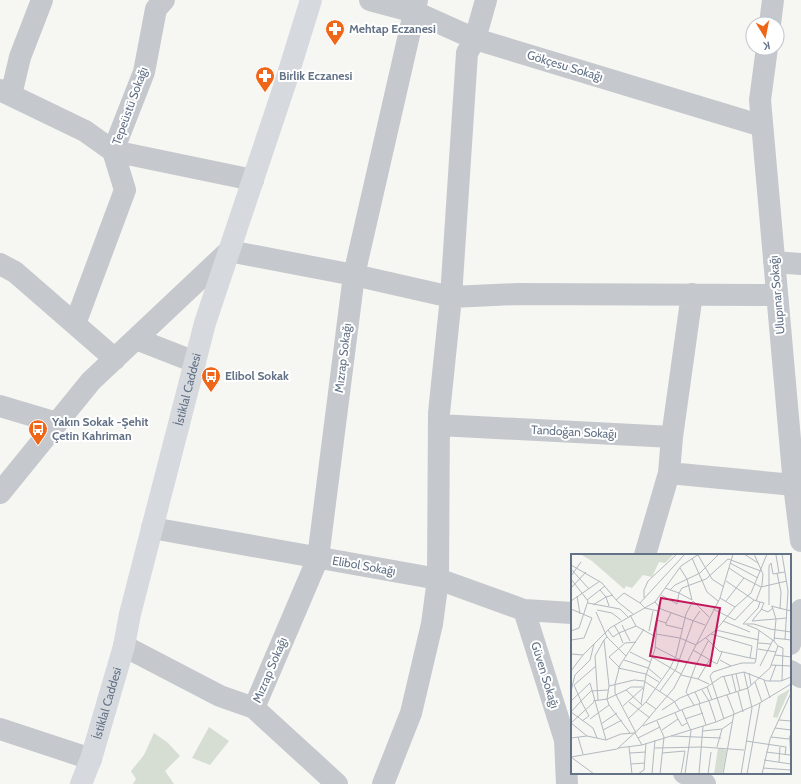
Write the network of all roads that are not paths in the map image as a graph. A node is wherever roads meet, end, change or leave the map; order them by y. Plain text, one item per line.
1 (42, 0) edge
2 (164, 0) edge
3 (311, 0) edge
4 (370, 0) edge
5 (486, 0) edge
6 (772, 0) edge
7 (416, 6) edge
8 (771, 16) edge
9 (474, 39) junction
10 (766, 56) edge
11 (5, 92) edge
12 (762, 126) junction
13 (113, 151) junction
14 (253, 180) junction
15 (229, 251) junction
16 (774, 262) junction
17 (0, 264) edge
18 (801, 264) edge
19 (354, 275) junction
20 (692, 294) junction
21 (776, 295) junction
22 (451, 297) junction
23 (75, 324) junction
24 (136, 339) junction
25 (115, 359) junction
26 (195, 362) junction
27 (0, 406) edge
28 (57, 423) junction
29 (439, 425) junction
30 (672, 437) junction
31 (669, 473) junction
32 (794, 485) junction
33 (0, 493) edge
34 (152, 528) junction
35 (801, 541) edge
36 (645, 554) edge
37 (318, 558) junction
38 (438, 579) junction
39 (524, 610) junction
40 (801, 610) edge
41 (571, 613) edge
42 (791, 641) edge
43 (124, 646) junction
44 (791, 672) edge
45 (801, 677) edge
46 (254, 708) junction
47 (0, 729) edge
48 (569, 741) edge
49 (91, 759) junction
50 (686, 774) edge
51 (81, 784) edge
52 (337, 784) edge
53 (383, 784) edge
54 (567, 784) edge
55 (705, 784) edge

1 - 11 street
2 - 13 street, Tepeüstü Sokağı
3 - 14 street, İstiklal Caddesi
4 - 7 street, Gökçesu Sokağı
5 - 9 street
6 - 8 street
7 - 9 street, Gökçesu Sokağı
7 - 19 street, Mızrap Sokağı
9 - 12 street, Gökçesu Sokağı
9 - 22 street
10 - 12 street, Ulupınar Sokağı
11 - 13 street
12 - 16 street, Ulupınar Sokağı
13 - 14 street
13 - 23 street, Tepeüstü Sokağı
14 - 15 street, İstiklal Caddesi
15 - 19 street
15 - 24 street
15 - 26 street, İstiklal Caddesi
16 - 18 street
16 - 21 street, Ulupınar Sokağı
17 - 23 street
19 - 22 street
19 - 37 street, Mızrap Sokağı
20 - 21 street
20 - 22 street
20 - 30 street
21 - 32 street, Ulupınar Sokağı
22 - 29 street
23 - 25 street
24 - 25 street
24 - 26 street
25 - 28 street
26 - 34 street, İstiklal Caddesi
27 - 28 street
28 - 33 street
29 - 30 street, Tandoğan Sokağı
29 - 38 street
30 - 31 street
31 - 32 street
31 - 36 street
32 - 35 street, Ulupınar Sokağı
34 - 37 street, Elibol Sokağı
34 - 43 street, İstiklal Caddesi
37 - 38 street, Elibol Sokağı
37 - 46 street, Mızrap Sokağı
38 - 39 street, Elibol Sokağı
38 - 53 street
39 - 41 street, Elibol Sokağı
39 - 48 street, Güven Sokağı
40 - 42 street
43 - 46 street
43 - 49 street, İstiklal Caddesi
44 - 45 street
46 - 52 street
47 - 49 street
48 - 54 street, Güven Sokağı
49 - 51 street, İstiklal Caddesi
50 - 55 street

